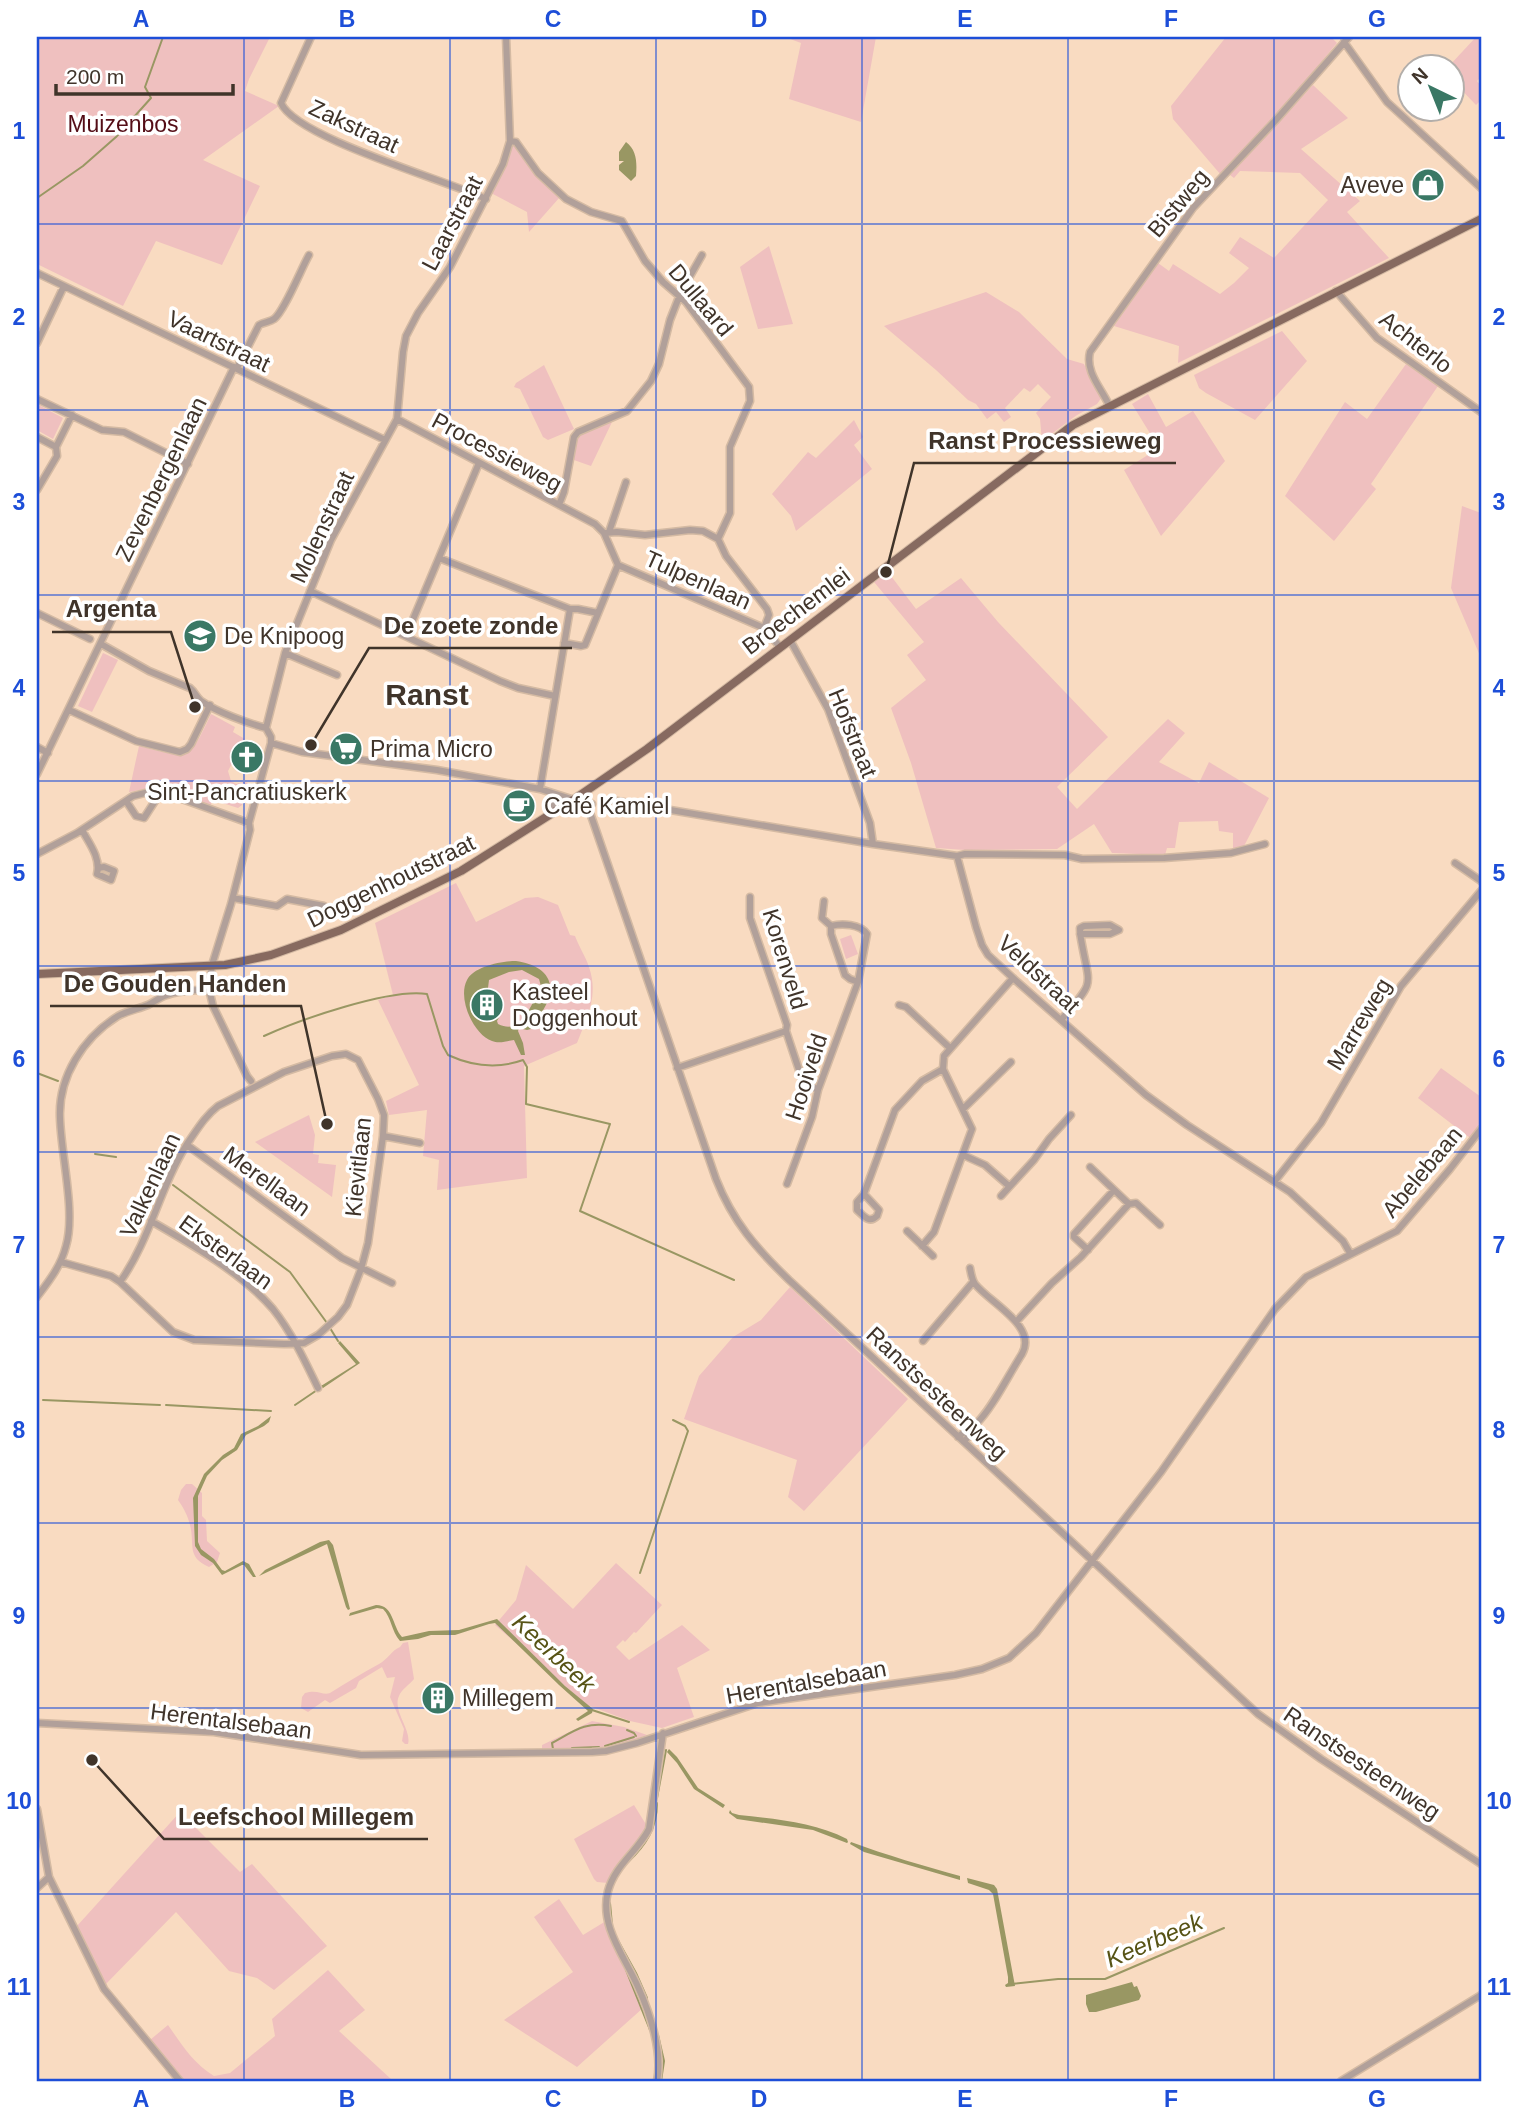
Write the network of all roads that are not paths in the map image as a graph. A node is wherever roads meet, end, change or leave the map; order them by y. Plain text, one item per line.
1 (311, 37) edge
2 (506, 37) edge
3 (1346, 40) edge
4 (510, 141) junction
5 (1481, 188) edge
6 (486, 199) junction
7 (1481, 219) edge
8 (702, 254) dead end
9 (309, 255) dead end
10 (37, 273) edge
11 (64, 286) junction
12 (1336, 291) junction
13 (679, 298) junction
14 (37, 343) edge
15 (235, 368) junction
16 (37, 399) edge
17 (1109, 405) junction
18 (1481, 412) edge
19 (72, 415) junction
20 (397, 419) junction
21 (37, 437) edge
22 (385, 440) junction
23 (55, 447) junction
24 (479, 463) junction
25 (188, 464) junction
26 (626, 482) dead end
27 (37, 490) edge
28 (559, 505) junction
29 (606, 532) junction
30 (718, 539) junction
31 (439, 558) junction
32 (618, 565) junction
33 (310, 591) junction
34 (570, 609) junction
35 (37, 613) edge
36 (598, 613) junction
37 (764, 628) junction
38 (407, 636) junction
39 (90, 639) dead end
40 (790, 640) junction
41 (564, 643) junction
42 (101, 644) junction
43 (780, 647) junction
44 (285, 653) junction
45 (337, 675) dead end
46 (555, 696) junction
47 (210, 705) junction
48 (69, 709) junction
49 (265, 728) junction
50 (271, 743) junction
51 (37, 747) edge
52 (48, 753) junction
53 (37, 774) edge
54 (540, 789) junction
55 (157, 792) junction
56 (553, 794) junction
57 (573, 800) junction
58 (611, 800) dead end
59 (126, 802) junction
60 (553, 813) junction
61 (249, 823) junction
62 (82, 831) junction
63 (873, 844) junction
64 (1265, 844) dead end
65 (37, 854) edge
66 (957, 856) junction
67 (1455, 863) dead end
68 (98, 868) dead end
69 (1481, 881) edge
70 (1481, 891) edge
71 (750, 897) dead end
72 (233, 898) junction
73 (824, 901) dead end
74 (324, 906) dead end
75 (831, 926) junction
76 (1080, 934) junction
77 (212, 965) junction
78 (37, 974) edge
79 (1013, 978) junction
80 (858, 982) junction
81 (209, 989) junction
82 (900, 1005) dead end
83 (1061, 1020) junction
84 (786, 1031) junction
85 (950, 1048) junction
86 (1010, 1062) dead end
87 (677, 1068) junction
88 (943, 1069) junction
89 (253, 1084) junction
90 (818, 1090) junction
91 (963, 1109) junction
92 (1071, 1115) dead end
93 (1481, 1129) edge
94 (383, 1136) junction
95 (421, 1143) dead end
96 (187, 1145) junction
97 (963, 1155) junction
98 (1090, 1167) dead end
99 (1275, 1181) junction
100 (787, 1184) dead end
101 (1009, 1186) junction
102 (1114, 1190) junction
103 (864, 1194) dead end
104 (1001, 1196) dead end
105 (1129, 1204) junction
106 (151, 1221) junction
107 (1160, 1225) dead end
108 (907, 1231) dead end
109 (922, 1245) junction
110 (1088, 1250) junction
111 (1350, 1254) junction
112 (933, 1255) dead end
113 (61, 1262) junction
114 (970, 1268) dead end
115 (362, 1269) junction
116 (120, 1282) junction
117 (973, 1282) junction
118 (391, 1283) dead end
119 (37, 1297) edge
120 (1016, 1322) junction
121 (923, 1340) dead end
122 (295, 1344) junction
123 (318, 1388) dead end
124 (974, 1426) junction
125 (958, 1437) junction
126 (964, 1442) junction
127 (1091, 1560) junction
128 (37, 1723) edge
129 (663, 1733) junction
130 (37, 1809) edge
131 (1481, 1864) edge
132 (49, 1877) junction
133 (37, 1888) edge
134 (1481, 1995) edge
135 (180, 2081) edge
136 (657, 2081) edge
137 (1341, 2081) edge

1 - 6 street, Zakstraat
2 - 4 street, Laarstraat
3 - 5 street, Bistweg
3 - 17 street, Bistweg
4 - 6 street, Laarstraat
4 - 13 street, Dullaard
6 - 20 street, Laarstraat
7 - 12 main road, Broechemlei
8 - 13 street
9 - 15 street, Zevenbergenlaan
10 - 11 street, Vaartstraat
11 - 14 street
11 - 15 street, Vaartstraat
12 - 17 main road, Broechemlei
12 - 18 street, Achterlo
13 - 28 street
13 - 30 street, Dullaard
15 - 22 street, Vaartstraat
15 - 25 street, Zevenbergenlaan
16 - 19 street
17 - 40 main road, Broechemlei
19 - 23 street
19 - 25 street
20 - 22 street, Molenstraat
20 - 24 street, Processieweg
21 - 23 street
22 - 33 street, Molenstraat
23 - 27 street
24 - 28 street, Processieweg
24 - 31 street
25 - 42 street, Zevenbergenlaan
26 - 29 street
28 - 29 street, Processieweg
29 - 30 street
29 - 32 street
30 - 37 street
31 - 34 street
31 - 38 street
32 - 36 street
32 - 37 street, Tulpenlaan
33 - 38 street
33 - 44 street, Molenstraat
34 - 36 street
34 - 41 street
35 - 39 street
36 - 41 street
37 - 43 street
38 - 46 street
40 - 43 main road, Broechemlei
40 - 63 street, Hofstraat
41 - 46 street
42 - 47 street
42 - 48 street, Zevenbergenlaan
43 - 57 main road, Broechemlei
44 - 45 street
44 - 49 street, Molenstraat
46 - 54 street
47 - 48 street
47 - 49 street
48 - 52 street, Zevenbergenlaan
49 - 50 street
50 - 54 street, Ranstsesteenweg
50 - 61 street
51 - 52 street
52 - 53 street, Zevenbergenlaan
54 - 56 street, Ranstsesteenweg
55 - 59 street
55 - 59 street
55 - 61 street
56 - 57 street, Ranstsesteenweg
56 - 60 street
57 - 60 main road, Doggenhoutstraat
57 - 87 street, Ranstsesteenweg
58 - 63 street
59 - 62 street
60 - 77 main road, Doggenhoutstraat
61 - 72 street
62 - 65 street
62 - 68 street
63 - 66 street
64 - 66 street
66 - 79 street, Veldstraat
67 - 69 street
70 - 99 street, Marreweg
71 - 84 street, Korenveld
72 - 74 street
72 - 77 street
73 - 75 street
75 - 80 street
75 - 80 street, Hooiveld
76 - 76 street
76 - 83 street
77 - 78 main road, Doggenhoutstraat
77 - 81 street
79 - 83 street, Veldstraat
79 - 85 street
80 - 90 street, Hooiveld
81 - 89 street
81 - 113 street
82 - 85 street
83 - 99 street, Veldstraat
84 - 87 street, Korenveld
84 - 90 street, Korenveld
85 - 88 street
86 - 91 street
87 - 125 street, Ranstsesteenweg
88 - 91 street
88 - 103 street
89 - 94 street, Kievitlaan
89 - 96 street, Valkenlaan
90 - 100 street, Hooiveld
91 - 97 street
92 - 101 street
93 - 111 street, Abelebaan
94 - 95 street
94 - 115 street, Kievitlaan
96 - 106 street, Valkenlaan
96 - 115 street, Merellaan
97 - 101 street
97 - 109 street
98 - 102 street
99 - 111 street, Veldstraat
101 - 104 street
102 - 105 street
102 - 110 street
105 - 107 street
105 - 110 street
106 - 116 street, Valkenlaan
106 - 122 street, Eksterlaan
108 - 109 street
109 - 112 street
110 - 120 street
111 - 127 street, Herentalsebaan
113 - 116 street
113 - 119 street
114 - 117 street
115 - 118 street
115 - 122 street, Kievitlaan
116 - 122 street
117 - 120 street
117 - 121 street
120 - 124 street
122 - 123 street, Eksterlaan
124 - 125 street
124 - 126 street
125 - 126 street, Ranstsesteenweg
126 - 127 street, Ranstsesteenweg
127 - 129 street, Herentalsebaan
127 - 131 street, Ranstsesteenweg
128 - 129 street, Herentalsebaan
129 - 136 street
130 - 132 street
132 - 133 street
132 - 135 street
134 - 137 street

